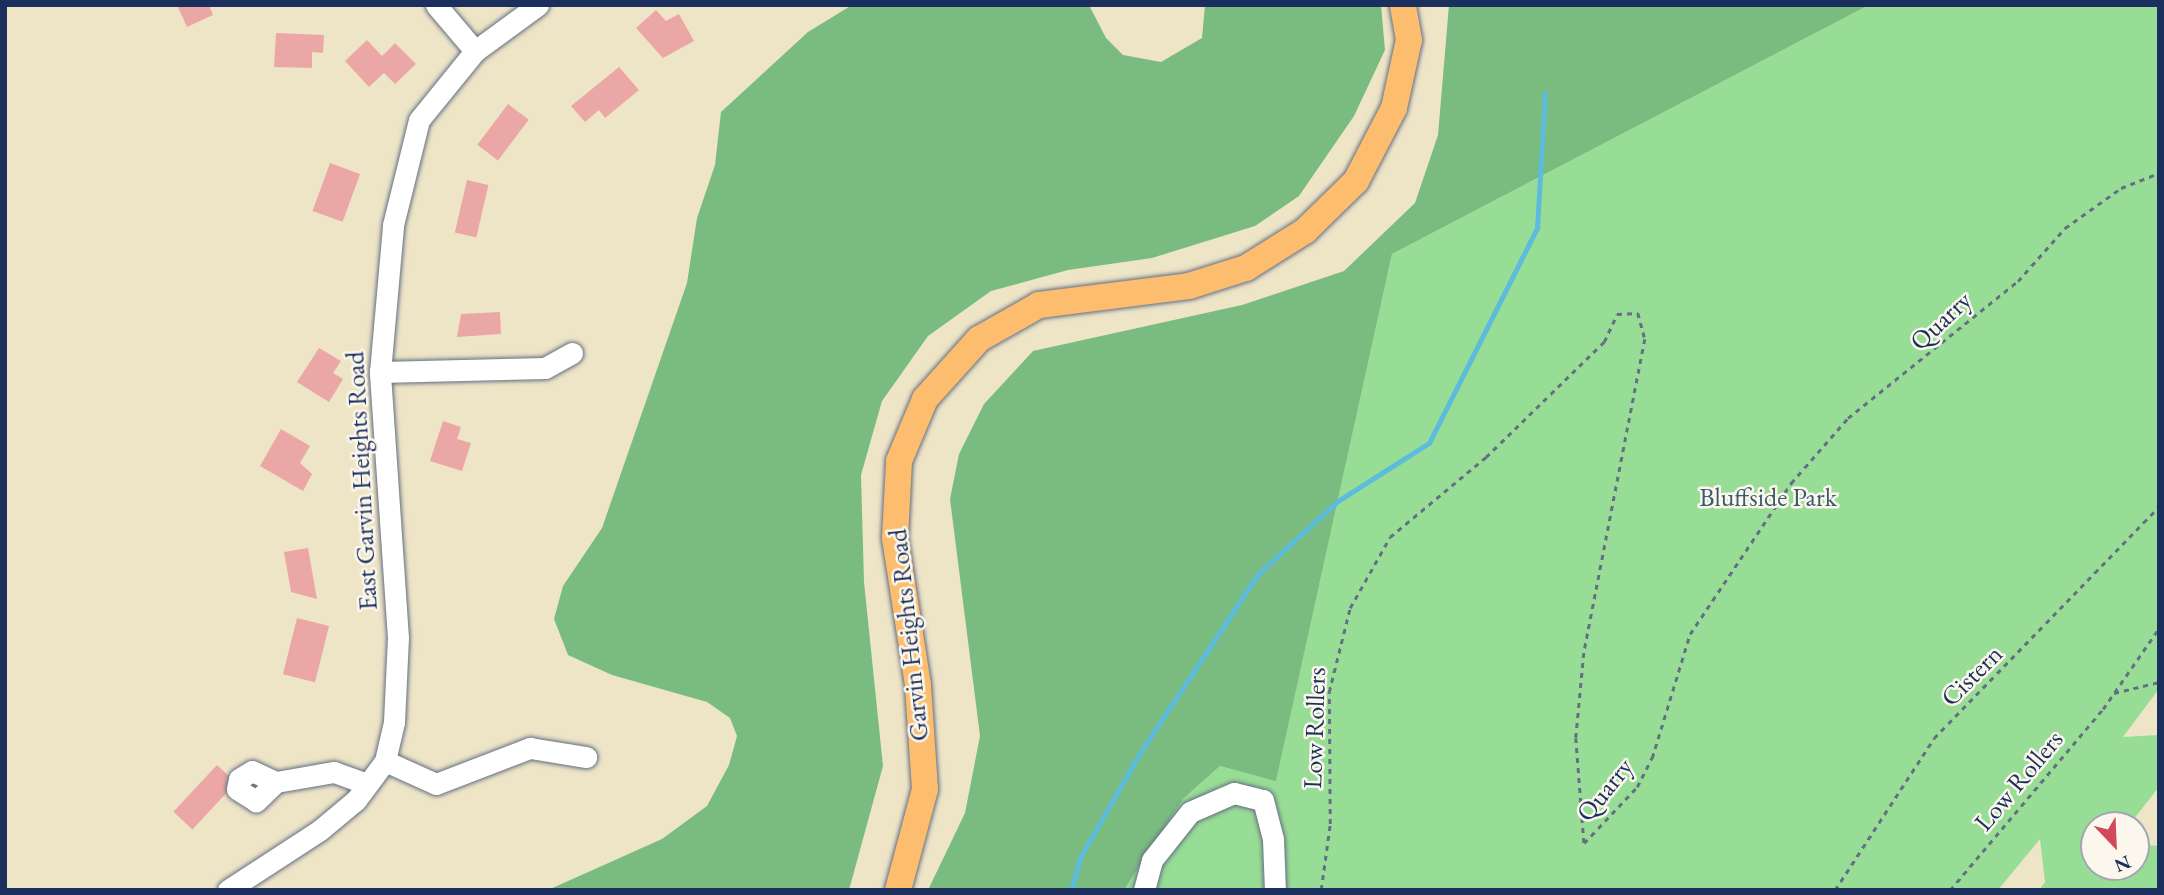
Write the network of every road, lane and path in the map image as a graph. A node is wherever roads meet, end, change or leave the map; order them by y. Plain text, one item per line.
1 (436, 5) edge
2 (538, 5) edge
3 (1403, 5) edge
4 (475, 51) junction
5 (2159, 173) edge
6 (572, 353) dead end
7 (380, 372) junction
8 (2159, 507) edge
9 (1390, 537) joint
10 (2159, 628) edge
11 (2159, 682) edge
12 (2114, 693) junction
13 (586, 757) dead end
14 (385, 761) junction
15 (276, 782) dead end
16 (367, 784) junction
17 (228, 890) edge
18 (898, 890) edge
19 (1144, 890) edge
20 (1275, 890) edge
21 (1321, 890) edge
22 (1835, 890) edge
23 (1950, 890) edge

1 - 4 street
2 - 4 street, East Garvin Heights Road
3 - 18 main road, Garvin Heights Road
4 - 7 street, East Garvin Heights Road
5 - 9 path, Quarry
6 - 7 street
7 - 14 street, East Garvin Heights Road
8 - 22 path, Cistern
9 - 21 path, Low Rollers
10 - 12 path, Low Rollers
11 - 12 path
12 - 23 path, Low Rollers
13 - 14 street
14 - 16 street
15 - 16 street
16 - 17 street
19 - 20 street

